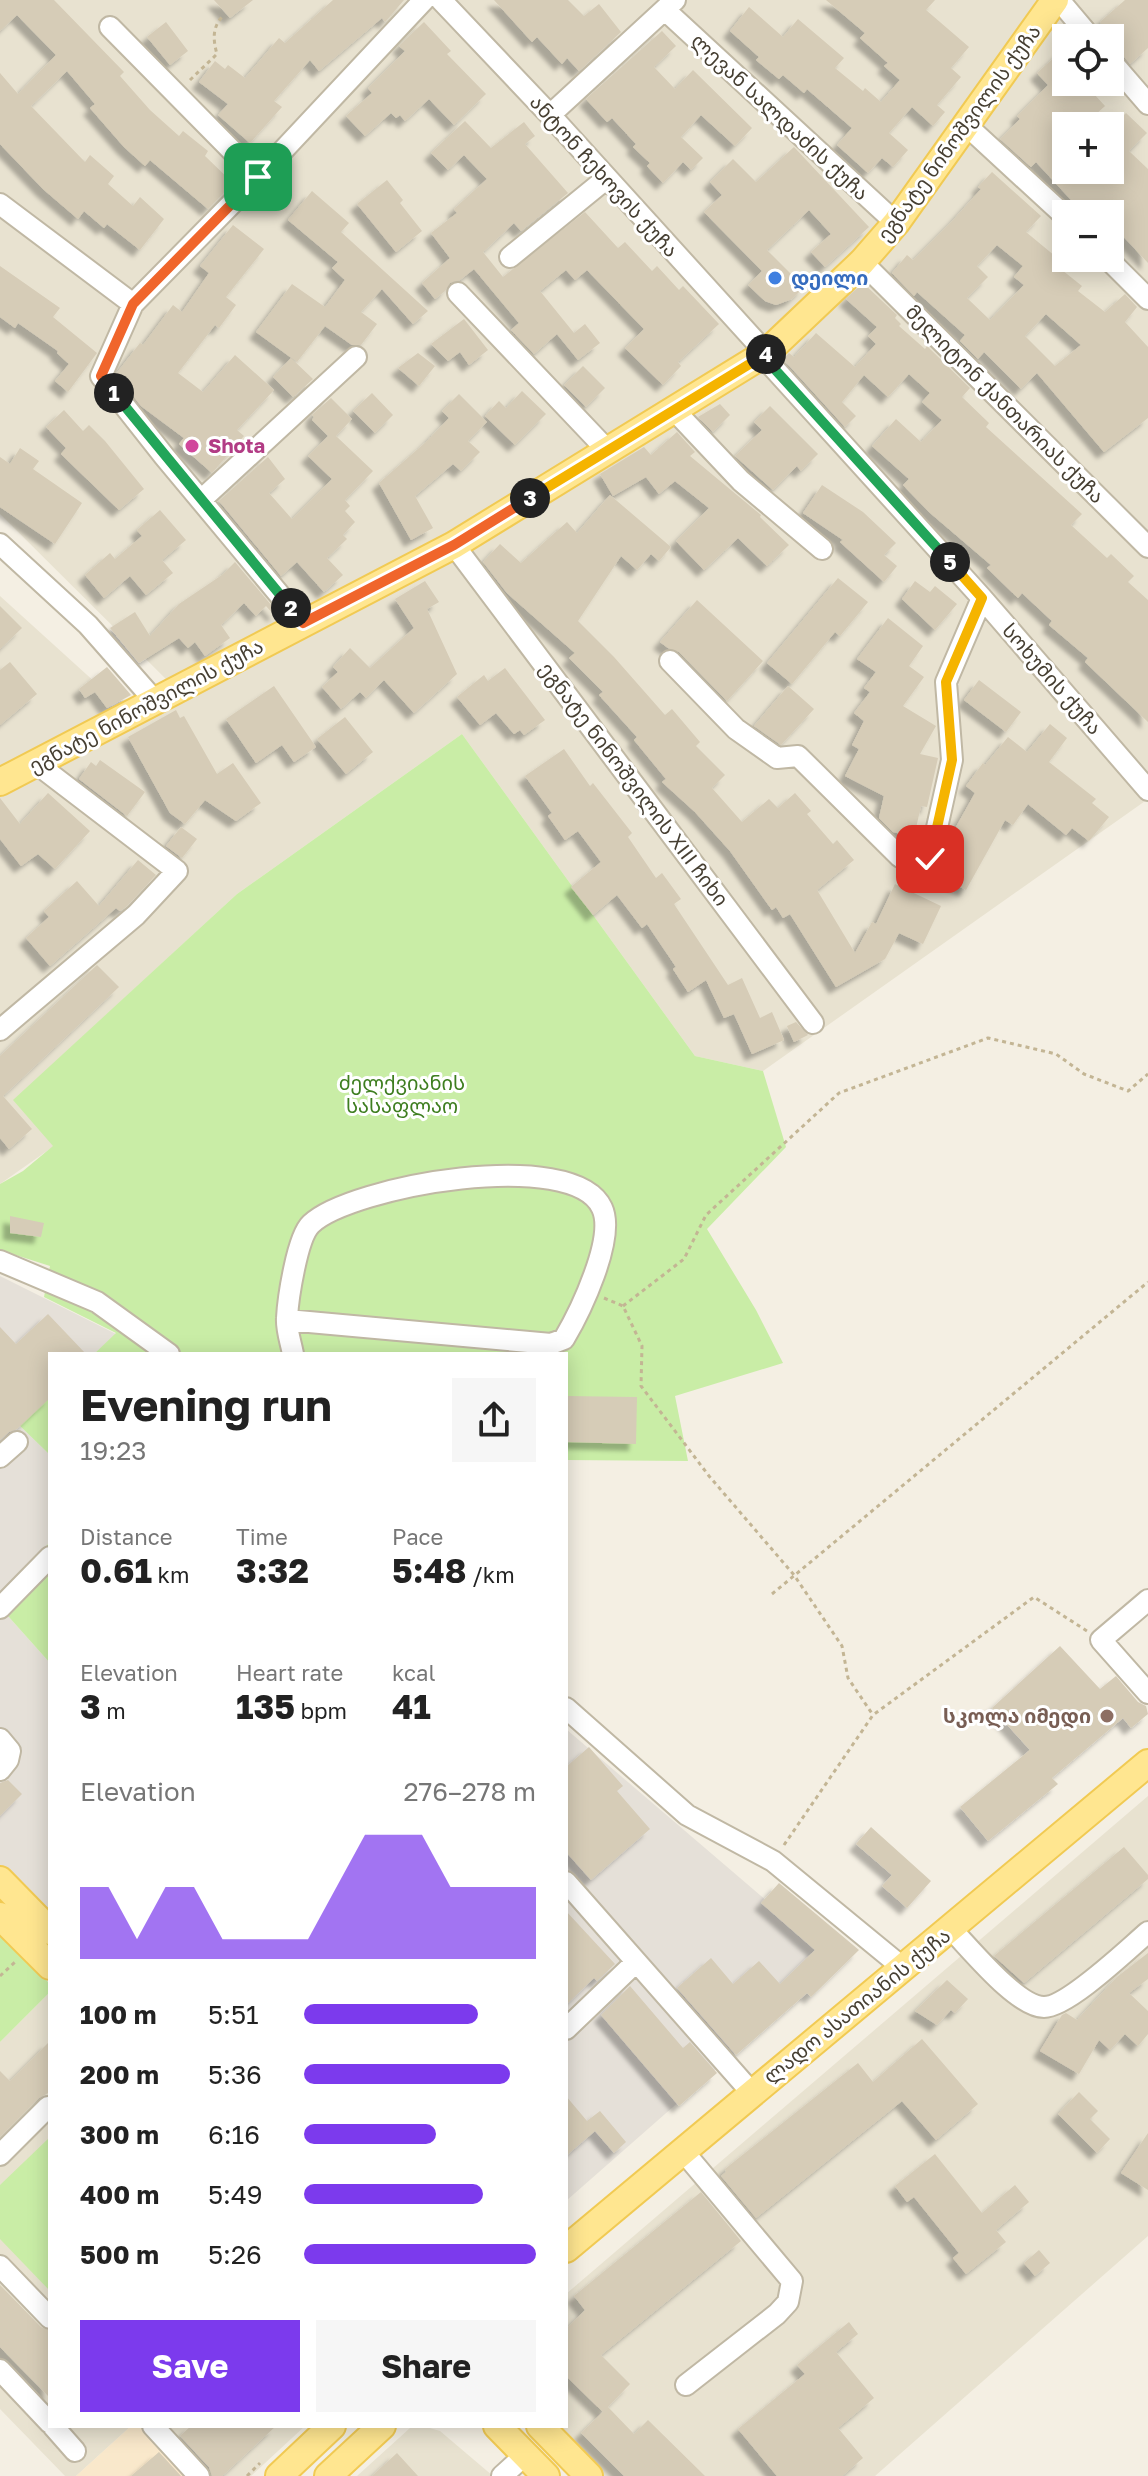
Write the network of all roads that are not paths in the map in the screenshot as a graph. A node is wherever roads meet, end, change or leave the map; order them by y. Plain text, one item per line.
1 (424, 0) edge
2 (441, 0) edge
3 (1057, 0) edge
4 (670, 5) edge
5 (1078, 24) edge
6 (110, 27) dead end
7 (1124, 76) edge
8 (1148, 104) edge
9 (550, 115) junction
10 (966, 125) junction
11 (258, 177) junction
12 (607, 178) junction
13 (0, 204) edge
14 (1052, 204) edge
15 (896, 223) junction
16 (510, 257) dead end
17 (862, 262) junction
18 (1121, 272) edge
19 (458, 293) dead end
20 (1148, 299) edge
21 (133, 304) junction
22 (766, 353) junction
23 (356, 357) dead end
24 (675, 411) junction
25 (608, 451) junction
26 (201, 500) junction
27 (0, 544) edge
28 (454, 545) junction
29 (1148, 547) edge
30 (822, 549) dead end
31 (982, 598) junction
32 (303, 623) junction
33 (670, 661) dead end
34 (154, 700) junction
35 (37, 764) junction
36 (0, 782) edge
37 (1148, 790) edge
38 (813, 1023) dead end
39 (0, 1030) edge
40 (0, 1261) edge
41 (287, 1320) junction
42 (166, 1352) edge
43 (293, 1352) edge
44 (17, 1442) dead end
45 (0, 1457) edge
46 (48, 1559) edge
47 (1148, 1600) edge
48 (0, 1608) edge
49 (1148, 1693) edge
50 (568, 1710) edge
51 (0, 1739) edge
52 (1148, 1763) edge
53 (0, 1770) edge
54 (0, 1880) edge
55 (568, 1884) edge
56 (0, 1916) edge
57 (48, 1929) edge
58 (951, 1929) junction
59 (1148, 1932) edge
60 (636, 1962) junction
61 (48, 1964) edge
62 (902, 1967) junction
63 (568, 2027) edge
64 (752, 2093) junction
65 (48, 2107) edge
66 (683, 2151) junction
67 (0, 2155) edge
68 (568, 2247) edge
69 (0, 2266) edge
70 (48, 2316) edge
71 (0, 2370) edge
72 (686, 2385) dead end
73 (48, 2421) edge
74 (55, 2428) edge
75 (330, 2428) edge
76 (380, 2428) edge
77 (499, 2428) edge
78 (542, 2428) edge
79 (165, 2430) edge
80 (75, 2451) dead end
81 (525, 2455) junction
82 (199, 2476) edge
83 (279, 2476) edge
84 (328, 2476) edge
85 (502, 2476) edge
86 (546, 2476) edge
87 (589, 2476) edge

1 - 11 street
2 - 9 street, ანტონ ჩეხოვის ქუჩა
3 - 5 street
3 - 10 main road, ეგნატე ნინოშვილის ქუჩა
4 - 9 street
4 - 15 street, ლევან სალდაძის ქუჩა
6 - 11 street
7 - 8 street
9 - 12 street, ანტონ ჩეხოვის ქუჩა
10 - 14 street
10 - 15 main road, ეგნატე ნინოშვილის ქუჩა
11 - 21 street
12 - 16 street
12 - 22 street, ანტონ ჩეხოვის ქუჩა
13 - 21 street
15 - 17 main road, ეგნატე ნინოშვილის ქუჩა
17 - 22 main road, ეგნატე ნინოშვილის ქუჩა
17 - 29 street, მელიტონ ქანთარიას ქუჩა
18 - 20 street
19 - 25 street
21 - 26 street
22 - 24 main road, ეგნატე ნინოშვილის ქუჩა
22 - 31 street, სოხუმის ქუჩა
23 - 26 street
24 - 25 main road, ეგნატე ნინოშვილის ქუჩა
24 - 30 street
25 - 28 main road, ეგნატე ნინოშვილის ქუჩა
26 - 32 street
27 - 34 street
28 - 32 main road, ეგნატე ნინოშვილის ქუჩა
28 - 38 street, ეგნატე ნინოშვილის XIII ჩიხი
31 - 33 street
31 - 37 street, სოხუმის ქუჩა
32 - 34 main road, ეგნატე ნინოშვილის ქუჩა
34 - 35 main road, ეგნატე ნინოშვილის ქუჩა
35 - 36 main road, ეგნატე ნინოშვილის ქუჩა
35 - 39 street
40 - 42 street
41 - 41 street
41 - 43 street
44 - 45 street
46 - 48 street
47 - 49 street
50 - 62 street
51 - 53 street
52 - 58 main road, ლადო ასათიანის ქუჩა
54 - 57 main road
55 - 60 street
56 - 61 main road
58 - 59 street
58 - 62 main road, ლადო ასათიანის ქუჩა
60 - 63 street
60 - 64 street
62 - 64 main road, ლადო ასათიანის ქუჩა
64 - 66 main road, ლადო ასათიანის ქუჩა
65 - 67 street
66 - 68 main road, ლადო ასათიანის ქუჩა
66 - 72 street
69 - 70 street
71 - 73 street
74 - 80 street
75 - 83 main road
76 - 84 main road
77 - 81 main road
78 - 87 main road
79 - 82 street
81 - 85 street
81 - 86 main road

